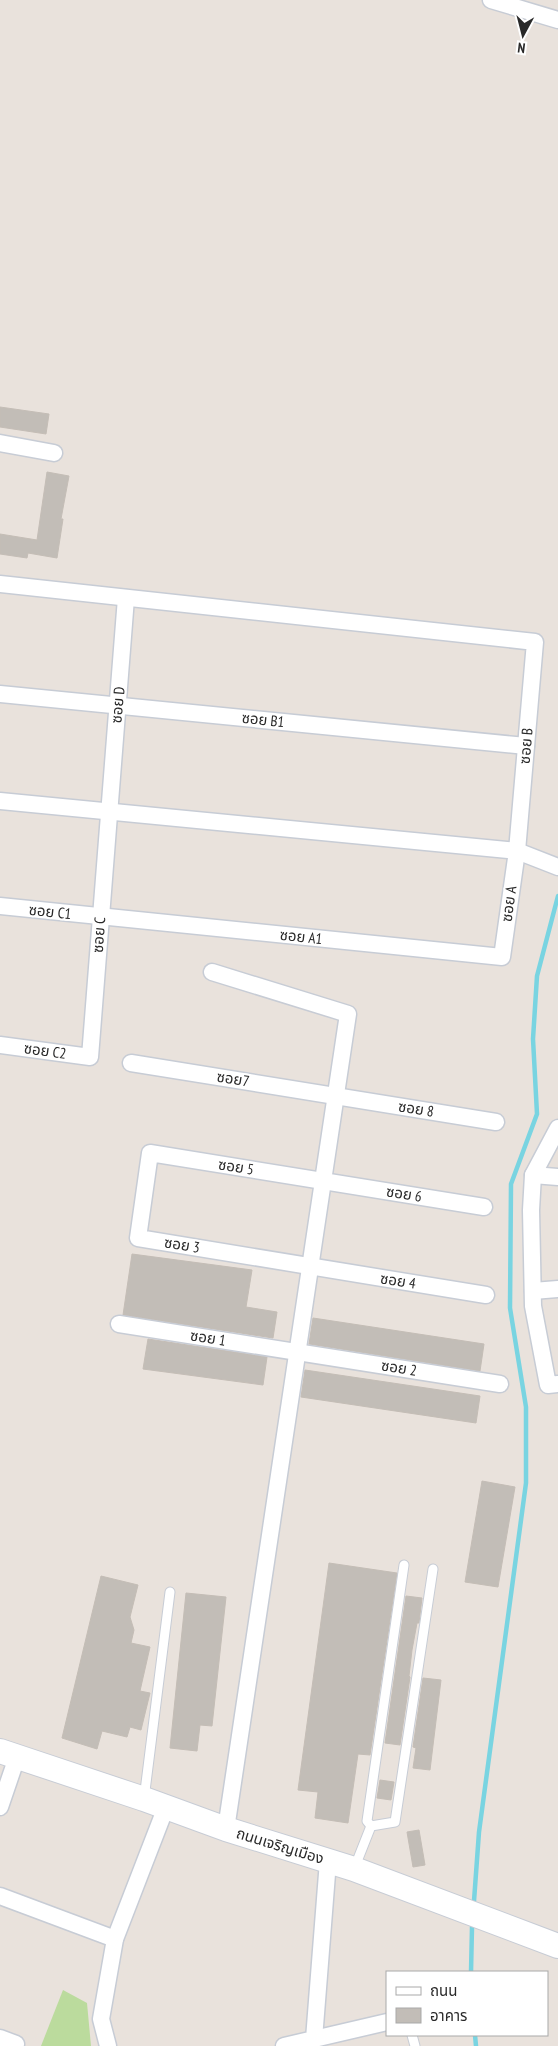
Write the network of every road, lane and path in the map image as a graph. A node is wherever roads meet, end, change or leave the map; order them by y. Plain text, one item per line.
1 (491, 0) edge
2 (558, 20) edge
3 (0, 443) edge
4 (54, 453) dead end
5 (0, 584) edge
6 (126, 598) junction
7 (0, 694) edge
8 (118, 705) junction
9 (526, 746) junction
10 (0, 801) edge
11 (109, 812) junction
12 (517, 851) junction
13 (557, 866) edge
14 (0, 906) edge
15 (100, 917) junction
16 (502, 957) joint
17 (212, 972) dead end
18 (0, 1046) edge
19 (90, 1057) joint
20 (131, 1063) dead end
21 (336, 1096) junction
22 (496, 1122) dead end
23 (558, 1128) edge
24 (150, 1153) joint
25 (533, 1175) junction
26 (558, 1177) edge
27 (323, 1181) junction
28 (484, 1207) dead end
29 (310, 1266) junction
30 (558, 1289) edge
31 (533, 1291) junction
32 (486, 1295) dead end
33 (119, 1324) dead end
34 (298, 1352) junction
35 (500, 1384) dead end
36 (558, 1384) edge
37 (404, 1565) dead end
38 (433, 1569) dead end
39 (170, 1592) dead end
40 (9, 1754) edge
41 (155, 1803) junction
42 (0, 1807) edge
43 (371, 1826) junction
44 (226, 1829) junction
45 (328, 1861) junction
46 (354, 1869) junction
47 (0, 1896) edge
48 (115, 1939) junction
49 (558, 1946) edge
50 (386, 2022) edge
51 (0, 2038) edge
52 (314, 2039) junction
53 (16, 2044) dead end
54 (108, 2046) edge
55 (284, 2046) edge

1 - 2 street
3 - 4 street
5 - 6 street
6 - 8 street, ซอย D
6 - 9 street, ซอย B
7 - 8 street, ซอย B1
8 - 9 street, ซอย B1
8 - 11 street, ซอย D
9 - 12 street, ซอย B
10 - 11 street
11 - 12 street
11 - 15 street, ซอย C
12 - 13 street
12 - 16 street, ซอย A
14 - 15 street, ซอย C1
15 - 16 street, ซอย A1
15 - 19 street, ซอย C
17 - 21 street
18 - 19 street, ซอย C2
20 - 21 street, ซอย7
21 - 22 street, ซอย 8
21 - 27 street
23 - 25 street
24 - 27 street, ซอย 5
24 - 29 street, ซอย 3
25 - 26 street
25 - 31 street
27 - 28 street, ซอย 6
27 - 29 street
29 - 32 street, ซอย 4
29 - 34 street
30 - 31 street
31 - 36 street
33 - 34 street, ซอย 1
34 - 35 street, ซอย 2
34 - 44 street
37 - 43 lane
38 - 43 lane
39 - 41 lane
40 - 41 main road, ถนนเจริญเมือง
40 - 42 street
41 - 44 main road, ถนนเจริญเมือง
41 - 48 street
43 - 46 lane
44 - 45 main road, ถนนเจริญเมือง
45 - 46 main road, ถนนเจริญเมือง
45 - 52 street
46 - 49 main road, ถนนเจริญเมือง
47 - 48 street
48 - 54 street
50 - 52 street
51 - 53 street
52 - 55 street

